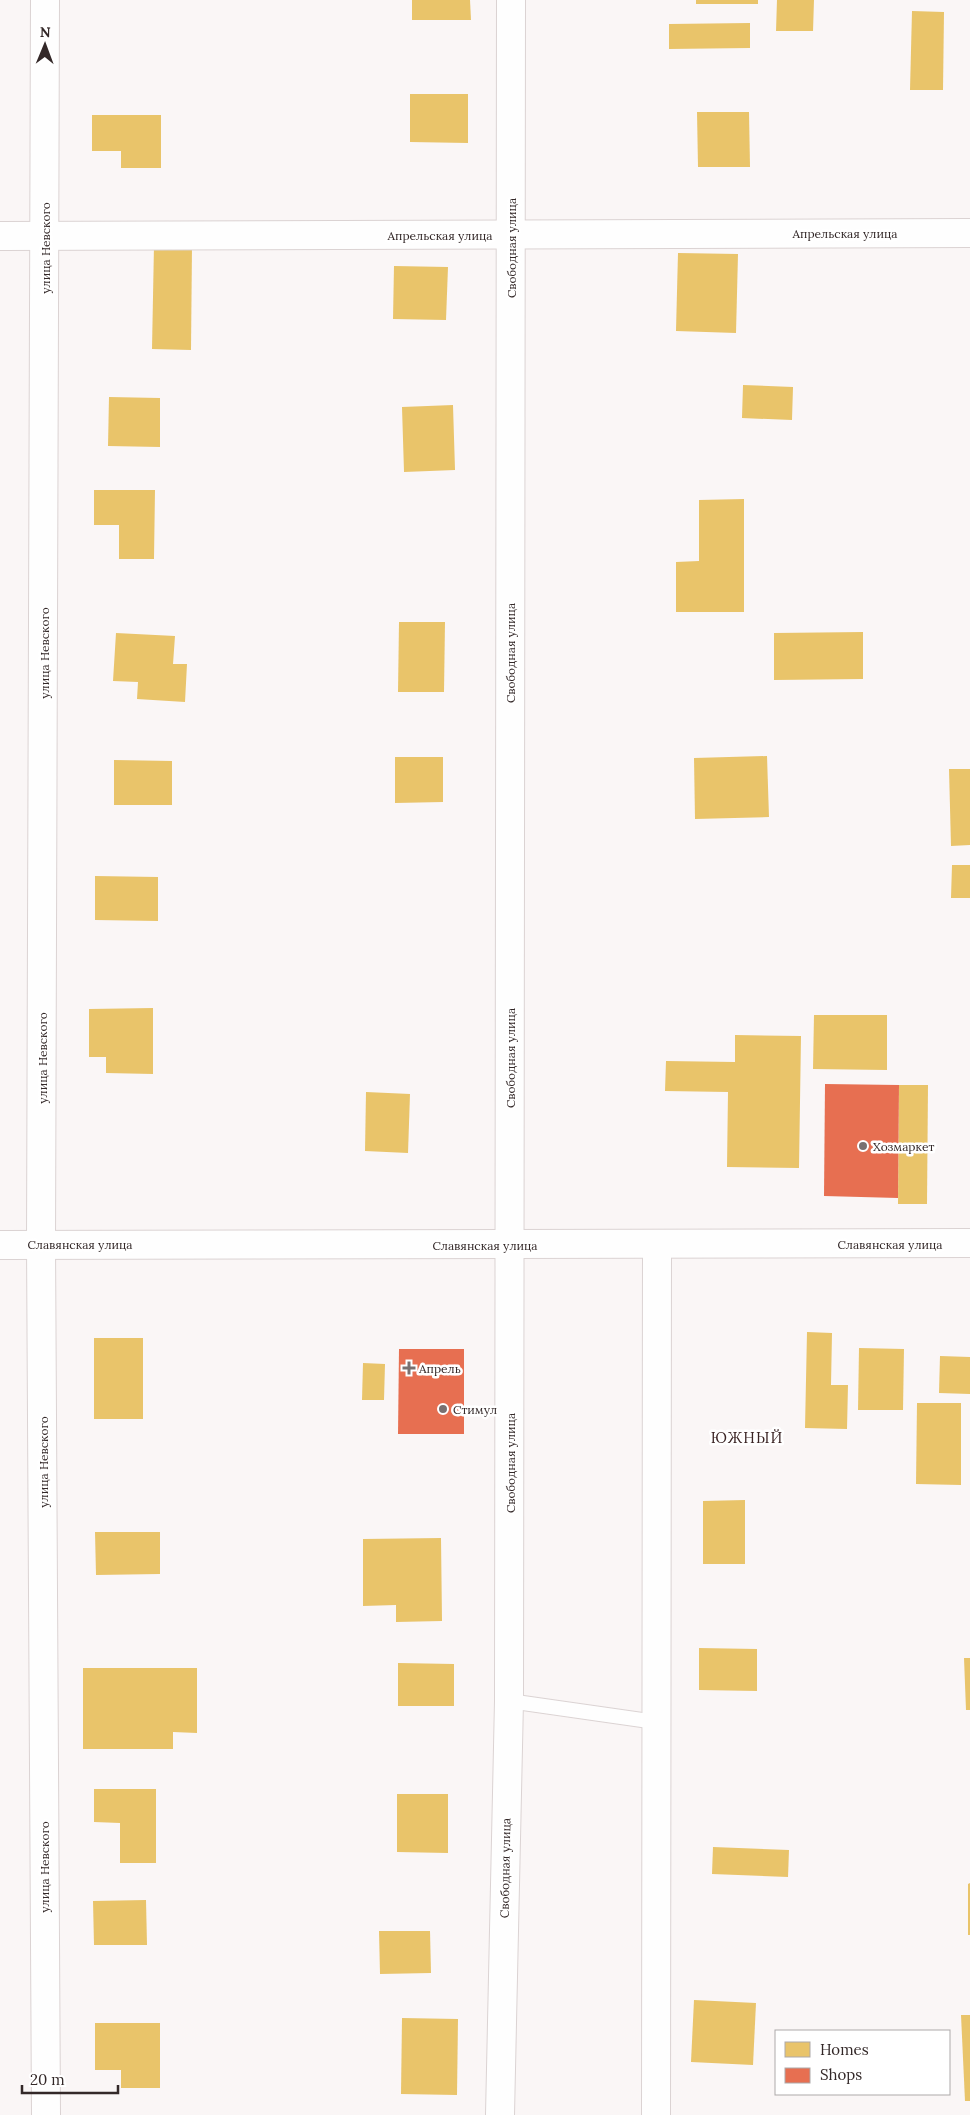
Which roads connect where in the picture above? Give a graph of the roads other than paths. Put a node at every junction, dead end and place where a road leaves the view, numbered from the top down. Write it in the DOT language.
graph roads {
  1 [pos="45,0"];
  2 [pos="511,0"];
  3 [pos="970,233"];
  4 [pos="511,234"];
  5 [pos="0,236"];
  6 [pos="45,236"];
  7 [pos="970,1243"];
  8 [pos="0,1244"];
  9 [pos="42,1244"];
  10 [pos="510,1244"];
  11 [pos="657,1245"];
  12 [pos="509,1701"];
  13 [pos="656,1722"];
  14 [pos="46,2115"];
  15 [pos="500,2115"];
  16 [pos="656,2115"];
  1 -- 6 [label="street, улица Невского"];
  2 -- 4 [label="street, Свободная улица"];
  3 -- 4 [label="street, Апрельская улица"];
  4 -- 6 [label="street, Апрельская улица"];
  4 -- 10 [label="street, Свободная улица"];
  5 -- 6 [label="street, Апрельская улица"];
  6 -- 9 [label="street, улица Невского"];
  7 -- 11 [label="street, Славянская улица"];
  8 -- 9 [label="street, Славянская улица"];
  9 -- 10 [label="street, Славянская улица"];
  9 -- 14 [label="street, улица Невского"];
  10 -- 11 [label="street, Славянская улица"];
  10 -- 12 [label="street, Свободная улица"];
  11 -- 13 [label="street"];
  12 -- 13 [label="lane"];
  12 -- 15 [label="street, Свободная улица"];
  13 -- 16 [label="street"];
}
